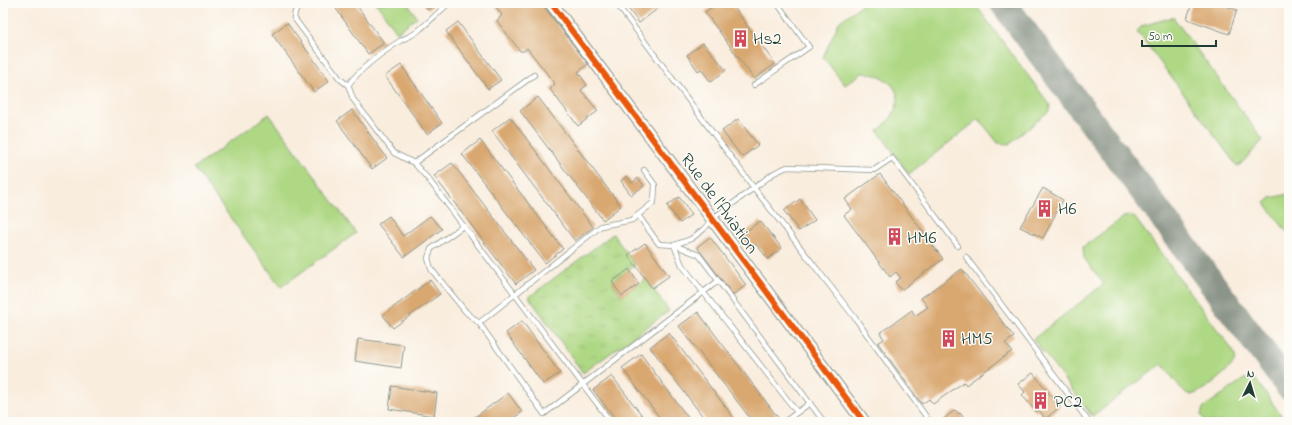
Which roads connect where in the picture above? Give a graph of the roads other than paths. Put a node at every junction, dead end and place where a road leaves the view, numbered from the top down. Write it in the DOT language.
graph roads {
  1 [pos="301,3"];
  2 [pos="449,3"];
  3 [pos="552,3"];
  4 [pos="616,3"];
  5 [pos="777,3"];
  6 [pos="534,75"];
  7 [pos="348,85"];
  8 [pos="754,85"];
  9 [pos="414,164"];
  10 [pos="644,170"];
  11 [pos="754,188"];
  12 [pos="638,215"];
  13 [pos="712,219"];
  14 [pos="463,226"];
  15 [pos="674,245"];
  16 [pos="958,246"];
  17 [pos="966,258"];
  18 [pos="718,281"];
  19 [pos="704,292"];
  20 [pos="515,295"];
  21 [pos="479,323"];
  22 [pos="582,384"];
  23 [pos="810,403"];
  24 [pos="797,412"];
  25 [pos="611,422"];
  26 [pos="784,422"];
  27 [pos="824,422"];
  28 [pos="864,422"];
  29 [pos="930,422"];
  30 [pos="1089,422"];
  1 -- 7 [label="lane"];
  2 -- 7 [label="lane"];
  3 -- 13 [label="street, Rue de l'Aviation"];
  4 -- 11 [label="lane"];
  5 -- 8 [label="lane"];
  6 -- 9 [label="lane"];
  7 -- 9 [label="lane"];
  9 -- 14 [label="lane"];
  10 -- 12 [label="lane"];
  11 -- 13 [label="lane"];
  11 -- 16 [label="lane"];
  11 -- 29 [label="lane"];
  12 -- 15 [label="lane"];
  12 -- 20 [label="lane"];
  13 -- 15 [label="lane"];
  13 -- 28 [label="street, Rue de l'Aviation"];
  14 -- 20 [label="lane"];
  14 -- 21 [label="lane"];
  15 -- 18 [label="lane"];
  15 -- 19 [label="lane"];
  17 -- 30 [label="lane"];
  18 -- 19 [label="lane"];
  18 -- 23 [label="lane"];
  19 -- 22 [label="lane"];
  19 -- 24 [label="lane"];
  20 -- 21 [label="lane"];
  20 -- 22 [label="lane"];
  21 -- 22 [label="lane"];
  22 -- 25 [label="lane"];
  23 -- 24 [label="lane"];
  23 -- 27 [label="lane"];
  24 -- 26 [label="lane"];
}
